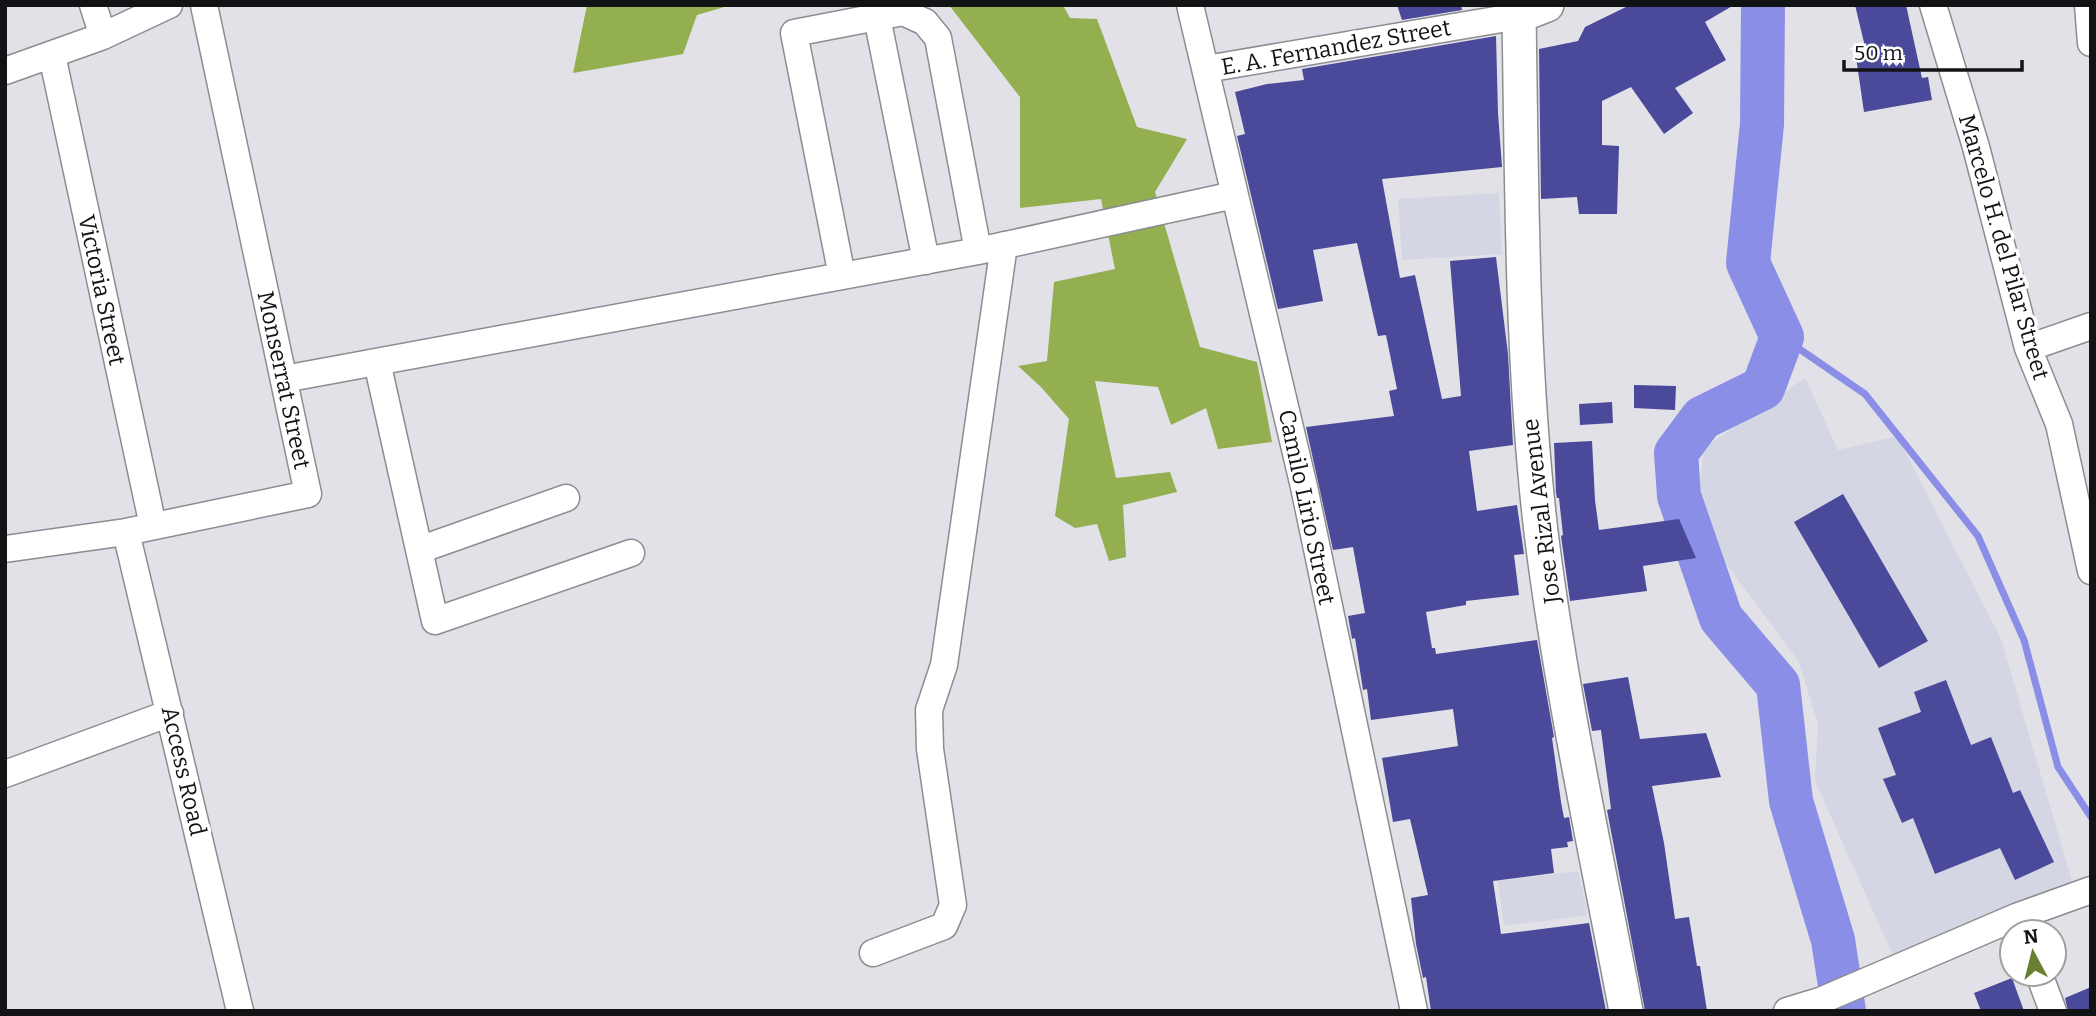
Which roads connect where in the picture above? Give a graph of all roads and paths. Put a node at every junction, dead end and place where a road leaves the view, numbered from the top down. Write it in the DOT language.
graph roads {
  1 [pos="93,5"];
  2 [pos="169,5"];
  3 [pos="204,5"];
  4 [pos="1191,5"];
  5 [pos="2088,5"];
  6 [pos="1527,9"];
  7 [pos="1936,16"];
  8 [pos="877,18"];
  9 [pos="103,36"];
  10 [pos="2091,43"];
  11 [pos="52,55"];
  12 [pos="1206,69"];
  13 [pos="5,71"];
  14 [pos="1234,195"];
  15 [pos="1004,245"];
  16 [pos="978,251"];
  17 [pos="926,261"];
  18 [pos="842,276"];
  19 [pos="2091,326"];
  20 [pos="2028,348"];
  21 [pos="377,362"];
  22 [pos="284,379"];
  23 [pos="566,498"];
  24 [pos="153,526"];
  25 [pos="126,533"];
  26 [pos="5,550"];
  27 [pos="419,550"];
  28 [pos="631,553"];
  29 [pos="2091,571"];
  30 [pos="170,713"];
  31 [pos="5,774"];
  32 [pos="2091,890"];
  33 [pos="2032,918"];
  34 [pos="1998,932"];
  35 [pos="873,953"];
  36 [pos="2044,988"];
  37 [pos="240,1011"];
  38 [pos="1414,1011"];
  39 [pos="1626,1011"];
  40 [pos="1787,1011"];
  41 [pos="2053,1011"];
  1 -- 9 [label="street"];
  2 -- 9 [label="street"];
  3 -- 22 [label="street, Monserrat Street"];
  4 -- 12 [label="street, Camilo Lirio Street"];
  5 -- 10 [label="street"];
  6 -- 12 [label="street, E. A. Fernandez Street"];
  6 -- 39 [label="main road, Jose Rizal Avenue"];
  7 -- 20 [label="street, Marcelo H. del Pilar Street"];
  8 -- 16 [label="street"];
  8 -- 17 [label="street"];
  8 -- 18 [label="street"];
  9 -- 11 [label="street"];
  11 -- 13 [label="street"];
  11 -- 24 [label="street, Victoria Street"];
  12 -- 14 [label="street, Camilo Lirio Street"];
  14 -- 15 [label="street"];
  14 -- 38 [label="street, Camilo Lirio Street"];
  15 -- 16 [label="street"];
  15 -- 35 [label="street"];
  16 -- 17 [label="street"];
  17 -- 18 [label="street"];
  18 -- 21 [label="street"];
  19 -- 20 [label="street"];
  20 -- 29 [label="street, Marcelo H. del Pilar Street"];
  21 -- 22 [label="street"];
  21 -- 27 [label="street"];
  22 -- 24 [label="street, Monserrat Street"];
  23 -- 27 [label="street"];
  24 -- 25 [label="street, Monserrat Street"];
  25 -- 26 [label="street, Monserrat Street"];
  25 -- 30 [label="street, Access Road"];
  27 -- 28 [label="street"];
  30 -- 31 [label="street"];
  30 -- 37 [label="street, Access Road"];
  32 -- 33 [label="street"];
  34 -- 40 [label="street"];
  36 -- 41 [label="street"];
}
